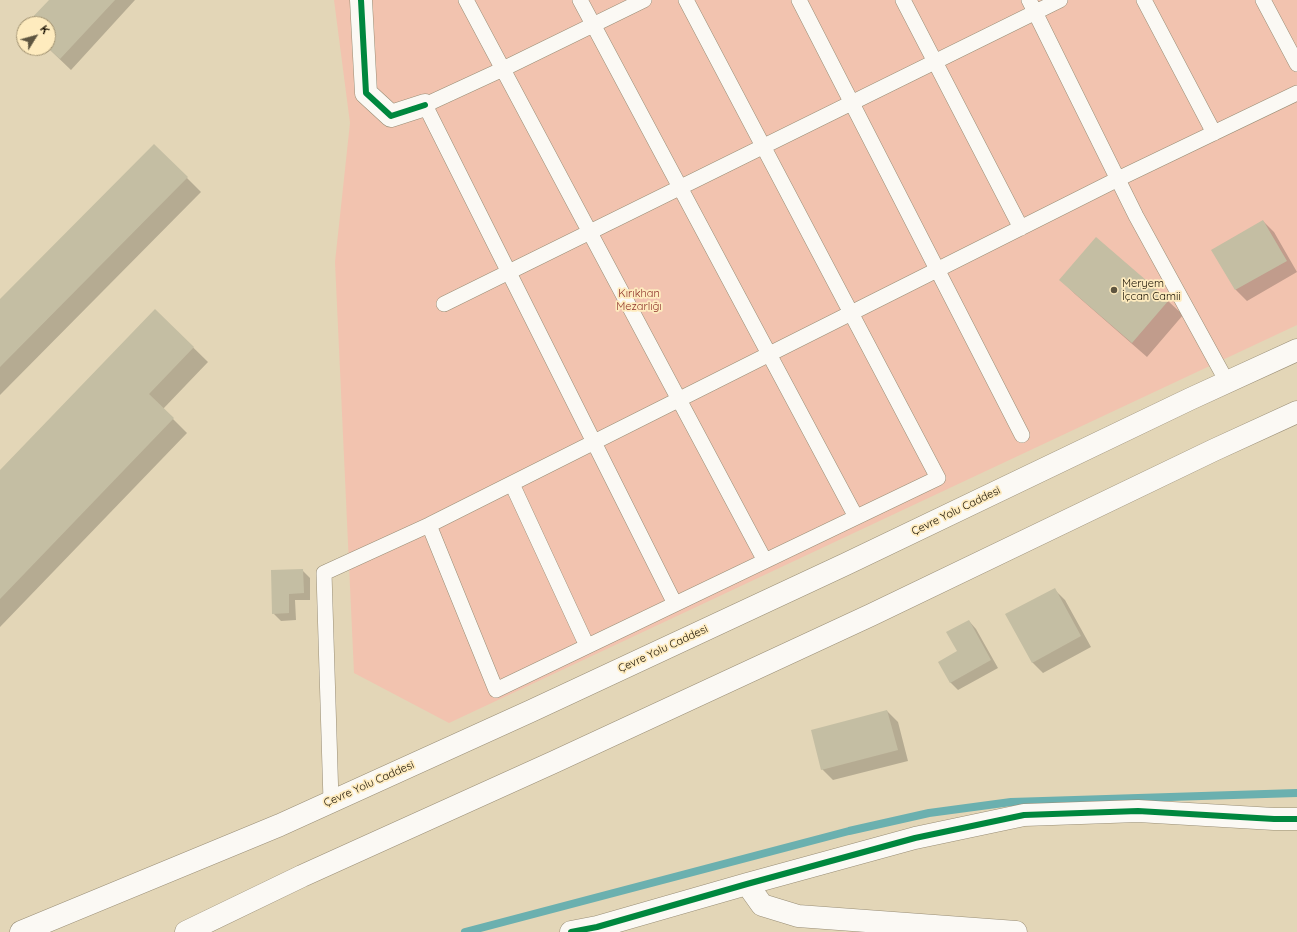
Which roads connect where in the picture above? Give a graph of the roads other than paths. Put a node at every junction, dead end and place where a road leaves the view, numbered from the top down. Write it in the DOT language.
graph roads {
  1 [pos="362,0"];
  2 [pos="466,0"];
  3 [pos="580,0"];
  4 [pos="644,0"];
  5 [pos="686,0"];
  6 [pos="799,0"];
  7 [pos="903,0"];
  8 [pos="1060,0"];
  9 [pos="1144,0"];
  10 [pos="1263,0"];
  11 [pos="1032,6"];
  12 [pos="593,24"];
  13 [pos="935,62"];
  14 [pos="1297,64"];
  15 [pos="503,69"];
  16 [pos="1297,93"];
  17 [pos="852,102"];
  18 [pos="425,104"];
  19 [pos="1214,134"];
  20 [pos="763,146"];
  21 [pos="1118,180"];
  22 [pos="680,187"];
  23 [pos="1021,228"];
  24 [pos="590,232"];
  25 [pos="937,270"];
  26 [pos="509,272"];
  27 [pos="444,304"];
  28 [pos="852,313"];
  29 [pos="1297,350"];
  30 [pos="769,354"];
  31 [pos="1227,382"];
  32 [pos="679,400"];
  33 [pos="1297,412"];
  34 [pos="1022,435"];
  35 [pos="594,442"];
  36 [pos="512,484"];
  37 [pos="856,517"];
  38 [pos="429,525"];
  39 [pos="765,561"];
  40 [pos="675,604"];
  41 [pos="587,646"];
  42 [pos="331,802"];
  43 [pos="1297,819"];
  44 [pos="747,884"];
  45 [pos="21,932"];
  46 [pos="186,932"];
  47 [pos="571,932"];
  48 [pos="1016,932"];
  1 -- 18 [label="main road"];
  2 -- 15 [label="lane"];
  3 -- 12 [label="lane"];
  4 -- 12 [label="lane"];
  5 -- 20 [label="lane"];
  6 -- 17 [label="lane"];
  7 -- 13 [label="lane"];
  8 -- 11 [label="lane"];
  9 -- 19 [label="lane"];
  10 -- 14 [label="lane"];
  11 -- 13 [label="lane"];
  11 -- 21 [label="lane"];
  12 -- 15 [label="lane"];
  12 -- 22 [label="lane"];
  13 -- 17 [label="lane"];
  13 -- 23 [label="lane"];
  15 -- 18 [label="lane"];
  15 -- 24 [label="lane"];
  16 -- 19 [label="lane"];
  17 -- 20 [label="lane"];
  17 -- 25 [label="lane"];
  18 -- 26 [label="lane"];
  19 -- 21 [label="lane"];
  20 -- 22 [label="lane"];
  20 -- 28 [label="lane"];
  21 -- 23 [label="lane"];
  21 -- 31 [label="lane"];
  22 -- 24 [label="lane"];
  22 -- 30 [label="lane"];
  23 -- 25 [label="lane"];
  24 -- 26 [label="lane"];
  24 -- 32 [label="lane"];
  25 -- 28 [label="lane"];
  25 -- 34 [label="lane"];
  26 -- 27 [label="lane"];
  26 -- 35 [label="lane"];
  28 -- 30 [label="lane"];
  28 -- 37 [label="lane"];
  29 -- 31 [label="main road, Çevre Yolu Caddesi"];
  30 -- 32 [label="lane"];
  30 -- 37 [label="lane"];
  31 -- 42 [label="main road, Çevre Yolu Caddesi"];
  32 -- 35 [label="lane"];
  32 -- 39 [label="lane"];
  33 -- 46 [label="main road"];
  35 -- 36 [label="lane"];
  35 -- 40 [label="lane"];
  36 -- 38 [label="lane"];
  36 -- 41 [label="lane"];
  37 -- 39 [label="lane"];
  38 -- 41 [label="lane"];
  38 -- 42 [label="lane"];
  39 -- 40 [label="lane"];
  40 -- 41 [label="lane"];
  42 -- 45 [label="main road, Çevre Yolu Caddesi"];
  43 -- 44 [label="main road"];
  44 -- 47 [label="main road"];
  44 -- 48 [label="main road"];
}
